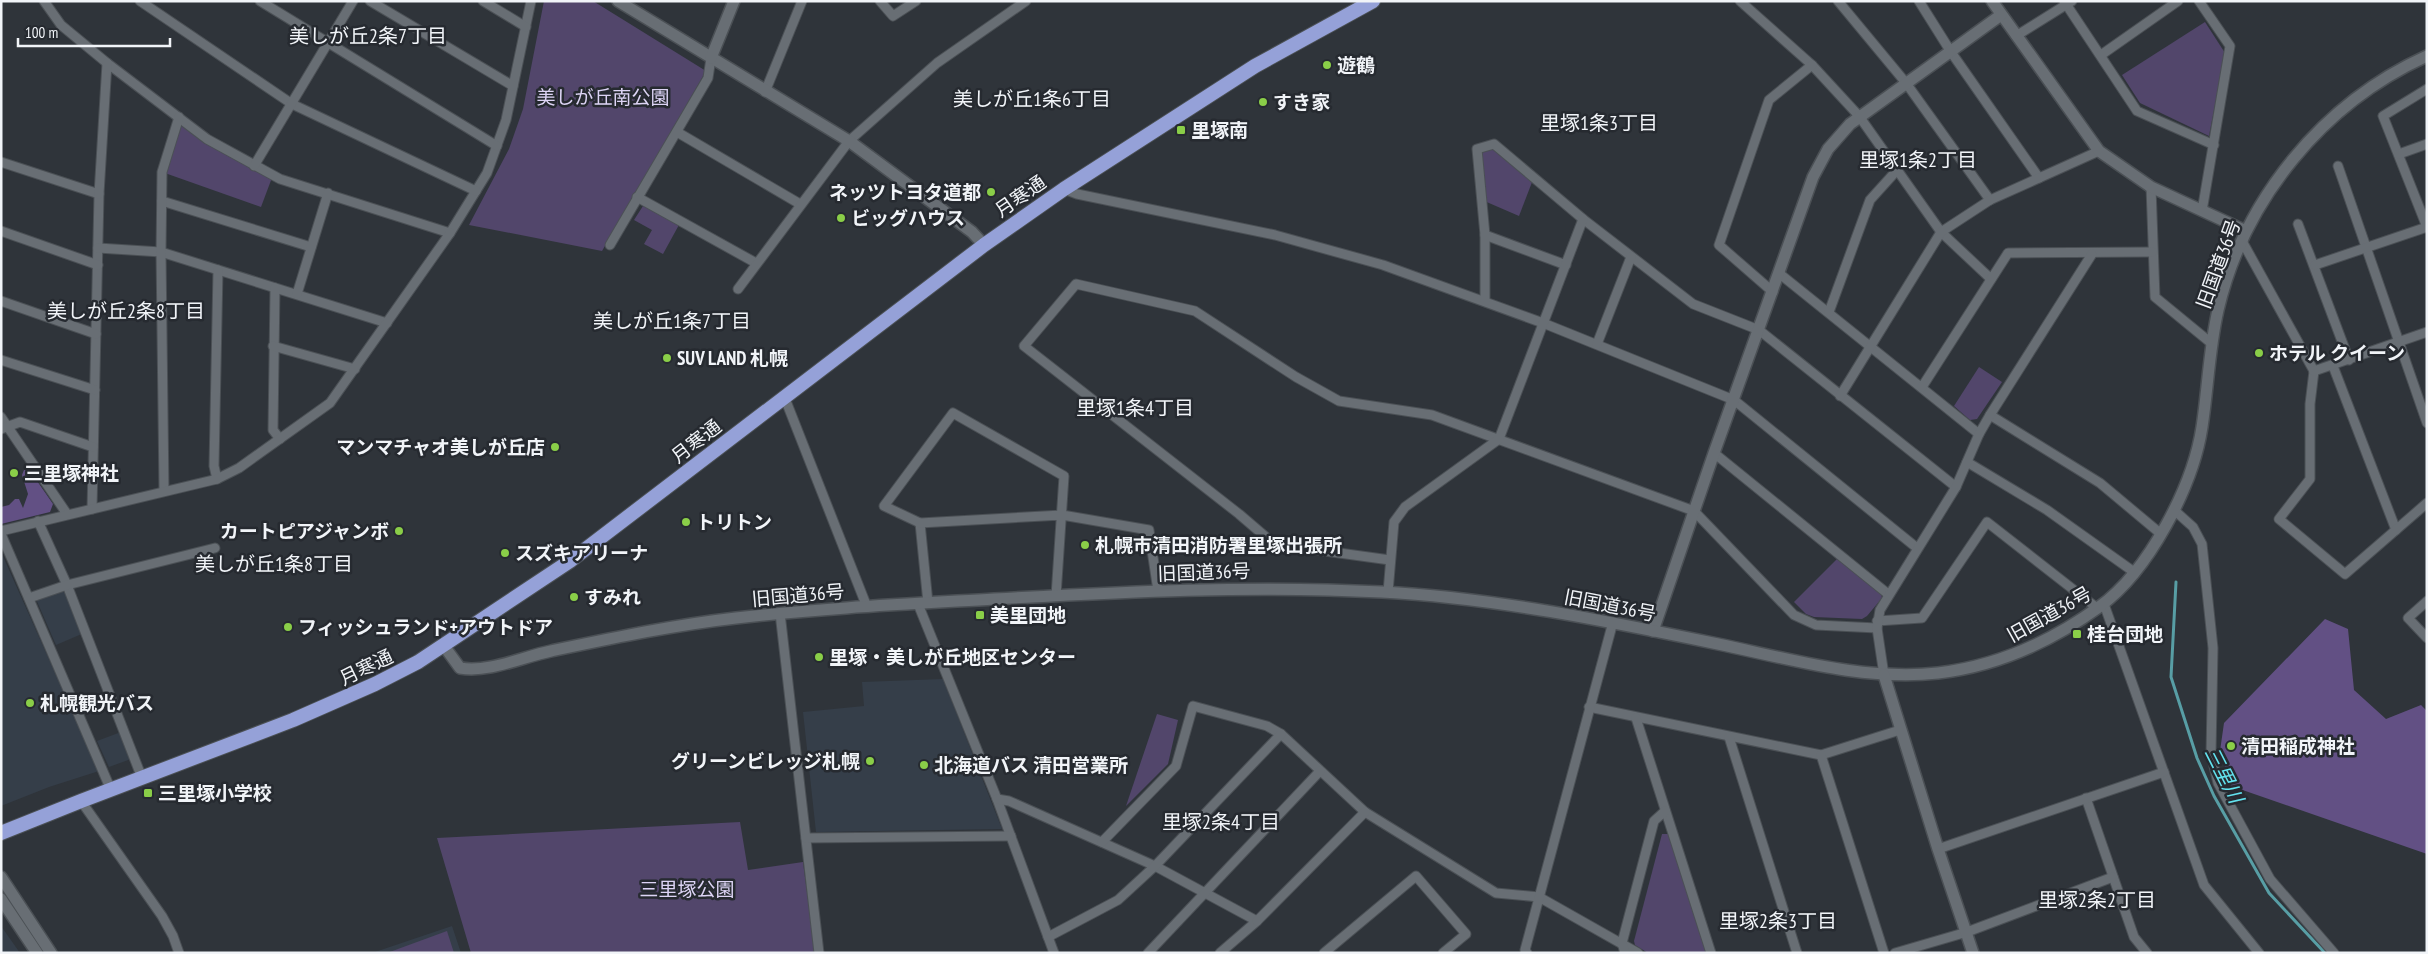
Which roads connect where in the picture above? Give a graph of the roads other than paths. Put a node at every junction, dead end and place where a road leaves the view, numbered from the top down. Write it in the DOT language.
graph roads {
  1 [pos="44,1"];
  2 [pos="140,1"];
  3 [pos="260,1"];
  4 [pos="353,1"];
  5 [pos="370,1"];
  6 [pos="483,1"];
  7 [pos="531,1"];
  8 [pos="618,1"];
  9 [pos="734,1"];
  10 [pos="802,1"];
  11 [pos="880,1"];
  12 [pos="916,1"];
  13 [pos="1026,1"];
  14 [pos="1373,1"];
  15 [pos="1740,1"];
  16 [pos="1838,1"];
  17 [pos="1919,1"];
  18 [pos="1992,1"];
  19 [pos="2178,1"];
  20 [pos="2199,1"];
  21 [pos="2067,2"];
  22 [pos="1014,4"];
  23 [pos="2001,15"];
  24 [pos="526,27"];
  25 [pos="2016,36"];
  26 [pos="328,44"];
  27 [pos="1951,52"];
  28 [pos="2101,55"];
  29 [pos="2427,56"];
  30 [pos="711,58"];
  31 [pos="107,63"];
  32 [pos="1812,65"];
  33 [pos="1906,83"];
  34 [pos="513,86"];
  35 [pos="2427,89"];
  36 [pos="765,92"];
  37 [pos="292,104"];
  38 [pos="1859,116"];
  39 [pos="179,117"];
  40 [pos="677,132"];
  41 [pos="849,141"];
  42 [pos="2427,144"];
  43 [pos="2214,145"];
  44 [pos="497,146"];
  45 [pos="2099,151"];
  46 [pos="2399,154"];
  47 [pos="1,162"];
  48 [pos="254,166"];
  49 [pos="2338,166"];
  50 [pos="1898,169"];
  51 [pos="2039,178"];
  52 [pos="2151,187"];
  53 [pos="1064,189"];
  54 [pos="476,191"];
  55 [pos="328,193"];
  56 [pos="99,194"];
  57 [pos="637,197"];
  58 [pos="1990,200"];
  59 [pos="162,201"];
  60 [pos="800,204"];
  61 [pos="2423,207"];
  62 [pos="2202,211"];
  63 [pos="1584,219"];
  64 [pos="2298,224"];
  65 [pos="2427,227"];
  66 [pos="1,231"];
  67 [pos="1942,232"];
  68 [pos="450,234"];
  69 [pos="1485,234"];
  70 [pos="2244,236"];
  71 [pos="610,245"];
  72 [pos="984,245"];
  73 [pos="311,247"];
  74 [pos="2365,247"];
  75 [pos="98,248"];
  76 [pos="161,252"];
  77 [pos="2152,252"];
  78 [pos="2092,254"];
  79 [pos="1631,257"];
  80 [pos="756,263"];
  81 [pos="98,265"];
  82 [pos="1566,265"];
  83 [pos="2315,265"];
  84 [pos="218,270"];
  85 [pos="1780,274"];
  86 [pos="1990,279"];
  87 [pos="276,288"];
  88 [pos="738,289"];
  89 [pos="1772,292"];
  90 [pos="297,294"];
  91 [pos="1,301"];
  92 [pos="1485,301"];
  93 [pos="1829,312"];
  94 [pos="1543,323"];
  95 [pos="388,324"];
  96 [pos="1759,330"];
  97 [pos="2427,332"];
  98 [pos="96,334"];
  99 [pos="2397,342"];
  100 [pos="2211,343"];
  101 [pos="1597,344"];
  102 [pos="273,346"];
  103 [pos="1871,346"];
  104 [pos="1,360"];
  105 [pos="2350,360"];
  106 [pos="2333,366"];
  107 [pos="355,369"];
  108 [pos="2314,371"];
  109 [pos="1922,388"];
  110 [pos="95,390"];
  111 [pos="784,396"];
  112 [pos="1840,396"];
  113 [pos="1734,400"];
  114 [pos="1990,416"];
  115 [pos="1,417"];
  116 [pos="2427,423"];
  117 [pos="5,428"];
  118 [pos="1980,434"];
  119 [pos="280,439"];
  120 [pos="1499,439"];
  121 [pos="93,447"];
  122 [pos="1714,453"];
  123 [pos="1967,462"];
  124 [pos="217,479"];
  125 [pos="1956,487"];
  126 [pos="164,492"];
  127 [pos="2427,503"];
  128 [pos="92,508"];
  129 [pos="2174,510"];
  130 [pos="1694,511"];
  131 [pos="67,514"];
  132 [pos="1062,515"];
  133 [pos="38,521"];
  134 [pos="920,523"];
  135 [pos="2396,530"];
  136 [pos="1,533"];
  137 [pos="2161,534"];
  138 [pos="215,548"];
  139 [pos="1917,548"];
  140 [pos="1390,560"];
  141 [pos="2134,572"];
  142 [pos="67,585"];
  143 [pos="1158,591"];
  144 [pos="1388,592"];
  145 [pos="1888,594"];
  146 [pos="1056,596"];
  147 [pos="29,598"];
  148 [pos="2427,601"];
  149 [pos="923,603"];
  150 [pos="2101,606"];
  151 [pos="867,607"];
  152 [pos="780,613"];
  153 [pos="1613,622"];
  154 [pos="1877,624"];
  155 [pos="1653,631"];
  156 [pos="2427,638"];
  157 [pos="444,646"];
  158 [pos="1884,676"];
  159 [pos="1589,707"];
  160 [pos="1636,718"];
  161 [pos="1900,730"];
  162 [pos="1281,734"];
  163 [pos="1729,737"];
  164 [pos="1821,755"];
  165 [pos="1320,771"];
  166 [pos="2164,772"];
  167 [pos="142,778"];
  168 [pos="111,790"];
  169 [pos="2086,798"];
  170 [pos="997,800"];
  171 [pos="81,801"];
  172 [pos="1665,811"];
  173 [pos="1365,812"];
  174 [pos="1,834"];
  175 [pos="1010,836"];
  176 [pos="806,838"];
  177 [pos="1102,842"];
  178 [pos="1938,849"];
  179 [pos="1155,866"];
  180 [pos="2113,876"];
  181 [pos="1,878"];
  182 [pos="1205,893"];
  183 [pos="1539,897"];
  184 [pos="1,899"];
  185 [pos="1257,921"];
  186 [pos="1967,932"];
  187 [pos="1048,937"];
  188 [pos="1622,943"];
  189 [pos="37,953"];
  190 [pos="52,953"];
  191 [pos="179,953"];
  192 [pos="820,953"];
  193 [pos="1054,953"];
  194 [pos="1148,953"];
  195 [pos="1220,953"];
  196 [pos="1324,953"];
  197 [pos="1443,953"];
  198 [pos="1526,953"];
  199 [pos="1625,953"];
  200 [pos="1638,953"];
  201 [pos="1710,953"];
  202 [pos="1797,953"];
  203 [pos="1884,953"];
  204 [pos="1895,953"];
  205 [pos="1973,953"];
  206 [pos="2147,953"];
  207 [pos="2259,953"];
  208 [pos="2334,953"];
  1 -- 31 [label="street"];
  2 -- 37 [label="street"];
  3 -- 26 [label="street"];
  4 -- 26 [label="street"];
  5 -- 34 [label="street"];
  6 -- 24 [label="street"];
  7 -- 24 [label="street"];
  8 -- 30 [label="street"];
  9 -- 30 [label="street"];
  10 -- 36 [label="street"];
  11 -- 12 [label="street"];
  13 -- 22 [label="street"];
  14 -- 53 [label="highway, 月寒通"];
  15 -- 32 [label="street"];
  16 -- 33 [label="street"];
  17 -- 27 [label="street"];
  18 -- 23 [label="street"];
  19 -- 28 [label="street"];
  20 -- 43 [label="street"];
  21 -- 25 [label="street"];
  21 -- 28 [label="street"];
  22 -- 41 [label="street"];
  23 -- 25 [label="street"];
  23 -- 27 [label="street"];
  24 -- 34 [label="street"];
  25 -- 45 [label="street"];
  26 -- 37 [label="street"];
  26 -- 44 [label="street"];
  27 -- 33 [label="street"];
  27 -- 51 [label="street"];
  28 -- 43 [label="street"];
  29 -- 70 [label="street, 旧国道36号"];
  30 -- 36 [label="street"];
  30 -- 40 [label="street"];
  31 -- 39 [label="street"];
  31 -- 56 [label="street"];
  32 -- 38 [label="street"];
  32 -- 89 [label="street"];
  33 -- 38 [label="street"];
  33 -- 58 [label="street"];
  34 -- 44 [label="street"];
  35 -- 46 [label="street"];
  36 -- 41 [label="street"];
  37 -- 48 [label="street"];
  37 -- 54 [label="street"];
  38 -- 50 [label="street"];
  38 -- 85 [label="street"];
  39 -- 48 [label="street"];
  39 -- 59 [label="street"];
  40 -- 57 [label="street"];
  40 -- 60 [label="street"];
  41 -- 60 [label="street"];
  41 -- 72 [label="street"];
  42 -- 46 [label="street"];
  43 -- 62 [label="street"];
  44 -- 54 [label="street"];
  45 -- 51 [label="street"];
  45 -- 52 [label="street"];
  46 -- 61 [label="street"];
  47 -- 56 [label="street"];
  48 -- 55 [label="street"];
  49 -- 74 [label="street"];
  50 -- 67 [label="street"];
  50 -- 93 [label="street"];
  51 -- 58 [label="street"];
  52 -- 62 [label="street"];
  52 -- 77 [label="street"];
  53 -- 72 [label="highway, 月寒通"];
  53 -- 92 [label="street"];
  54 -- 68 [label="street"];
  55 -- 68 [label="street"];
  55 -- 73 [label="street"];
  56 -- 75 [label="street"];
  57 -- 71 [label="street"];
  57 -- 80 [label="street"];
  58 -- 67 [label="street"];
  59 -- 73 [label="street"];
  59 -- 76 [label="street"];
  60 -- 80 [label="street"];
  61 -- 65 [label="street"];
  62 -- 70 [label="street"];
  63 -- 69 [label="street"];
  63 -- 79 [label="street"];
  63 -- 82 [label="street"];
  64 -- 83 [label="street"];
  65 -- 74 [label="street"];
  66 -- 81 [label="street"];
  67 -- 86 [label="street"];
  67 -- 103 [label="street"];
  68 -- 95 [label="street"];
  69 -- 82 [label="street"];
  69 -- 92 [label="street"];
  70 -- 100 [label="street, 旧国道36号"];
  70 -- 108 [label="street"];
  72 -- 111 [label="highway, 月寒通"];
  73 -- 90 [label="street"];
  74 -- 83 [label="street"];
  74 -- 99 [label="street"];
  75 -- 76 [label="street"];
  75 -- 81 [label="street"];
  76 -- 84 [label="street"];
  76 -- 126 [label="street"];
  77 -- 78 [label="street"];
  77 -- 100 [label="street"];
  78 -- 86 [label="street"];
  78 -- 114 [label="street"];
  79 -- 96 [label="street"];
  79 -- 101 [label="street"];
  80 -- 88 [label="street"];
  81 -- 98 [label="street"];
  82 -- 94 [label="street"];
  83 -- 105 [label="street"];
  84 -- 87 [label="street"];
  84 -- 124 [label="street"];
  85 -- 89 [label="street"];
  85 -- 93 [label="street"];
  86 -- 109 [label="street"];
  87 -- 90 [label="street"];
  87 -- 102 [label="street"];
  89 -- 96 [label="street"];
  90 -- 95 [label="street"];
  91 -- 98 [label="street"];
  92 -- 94 [label="street"];
  93 -- 103 [label="street"];
  94 -- 101 [label="street"];
  94 -- 120 [label="street"];
  95 -- 107 [label="street"];
  96 -- 112 [label="street"];
  96 -- 113 [label="street"];
  97 -- 99 [label="street"];
  98 -- 110 [label="street"];
  99 -- 105 [label="street"];
  99 -- 116 [label="street"];
  100 -- 129 [label="street, 旧国道36号"];
  101 -- 113 [label="street"];
  102 -- 107 [label="street"];
  102 -- 119 [label="street"];
  103 -- 109 [label="street"];
  103 -- 112 [label="street"];
  104 -- 110 [label="street"];
  105 -- 106 [label="street"];
  106 -- 108 [label="street"];
  106 -- 135 [label="street"];
  107 -- 119 [label="street"];
  108 -- 135 [label="street"];
  109 -- 118 [label="street"];
  110 -- 121 [label="street"];
  111 -- 151 [label="street"];
  111 -- 157 [label="highway, 月寒通"];
  112 -- 125 [label="street"];
  113 -- 122 [label="street"];
  113 -- 139 [label="street"];
  114 -- 118 [label="street"];
  114 -- 137 [label="street"];
  115 -- 117 [label="street"];
  117 -- 121 [label="street"];
  117 -- 131 [label="street"];
  118 -- 123 [label="street"];
  119 -- 124 [label="street"];
  120 -- 130 [label="street"];
  120 -- 140 [label="street"];
  120 -- 140 [label="street"];
  121 -- 128 [label="street"];
  122 -- 130 [label="street"];
  122 -- 145 [label="street"];
  123 -- 125 [label="street"];
  123 -- 141 [label="street"];
  124 -- 126 [label="street"];
  125 -- 139 [label="street"];
  126 -- 128 [label="street"];
  127 -- 135 [label="street"];
  128 -- 131 [label="street"];
  129 -- 137 [label="street, 旧国道36号"];
  129 -- 208 [label="street"];
  130 -- 154 [label="street"];
  130 -- 155 [label="street"];
  131 -- 133 [label="street"];
  132 -- 134 [label="street"];
  132 -- 134 [label="street"];
  132 -- 143 [label="street"];
  132 -- 146 [label="street"];
  133 -- 136 [label="street"];
  133 -- 142 [label="street"];
  134 -- 149 [label="street"];
  136 -- 147 [label="street"];
  137 -- 141 [label="street, 旧国道36号"];
  138 -- 142 [label="street"];
  139 -- 145 [label="street"];
  140 -- 144 [label="street"];
  141 -- 150 [label="street, 旧国道36号"];
  142 -- 147 [label="street"];
  142 -- 167 [label="street"];
  143 -- 144 [label="street, 旧国道36号"];
  143 -- 146 [label="street, 旧国道36号"];
  144 -- 153 [label="street, 旧国道36号"];
  145 -- 154 [label="street"];
  146 -- 149 [label="street, 旧国道36号"];
  147 -- 168 [label="street"];
  148 -- 156 [label="street"];
  149 -- 151 [label="street, 旧国道36号"];
  149 -- 170 [label="street"];
  150 -- 154 [label="street"];
  150 -- 158 [label="street, 旧国道36号"];
  150 -- 166 [label="street"];
  151 -- 152 [label="street, 旧国道36号"];
  152 -- 157 [label="street, 旧国道36号"];
  152 -- 176 [label="street"];
  153 -- 155 [label="street, 旧国道36号"];
  153 -- 159 [label="street"];
  154 -- 158 [label="street"];
  155 -- 158 [label="street, 旧国道36号"];
  157 -- 167 [label="highway, 月寒通"];
  158 -- 161 [label="street"];
  159 -- 160 [label="street"];
  159 -- 183 [label="street"];
  160 -- 163 [label="street"];
  160 -- 172 [label="street"];
  161 -- 164 [label="street"];
  161 -- 178 [label="street"];
  162 -- 165 [label="street"];
  162 -- 177 [label="street"];
  162 -- 179 [label="street"];
  163 -- 164 [label="street"];
  163 -- 202 [label="street"];
  164 -- 203 [label="street"];
  165 -- 173 [label="street"];
  165 -- 182 [label="street"];
  166 -- 169 [label="street"];
  166 -- 207 [label="street"];
  167 -- 168 [label="highway, 月寒通"];
  168 -- 171 [label="highway, 月寒通"];
  169 -- 178 [label="street"];
  169 -- 180 [label="street"];
  170 -- 175 [label="street"];
  170 -- 177 [label="street"];
  171 -- 174 [label="highway, 月寒通"];
  171 -- 191 [label="street"];
  172 -- 188 [label="street"];
  172 -- 201 [label="street"];
  173 -- 183 [label="street"];
  173 -- 185 [label="street"];
  175 -- 176 [label="street"];
  175 -- 187 [label="street"];
  176 -- 192 [label="street"];
  177 -- 179 [label="street"];
  178 -- 186 [label="street"];
  179 -- 182 [label="street"];
  179 -- 187 [label="street"];
  180 -- 186 [label="street"];
  180 -- 206 [label="street"];
  181 -- 190 [label="street"];
  182 -- 185 [label="street"];
  182 -- 194 [label="street"];
  183 -- 188 [label="street"];
  183 -- 198 [label="street"];
  184 -- 189 [label="street"];
  185 -- 195 [label="street"];
  186 -- 204 [label="street"];
  186 -- 205 [label="street"];
  187 -- 193 [label="street"];
  188 -- 199 [label="street"];
  188 -- 200 [label="street"];
  196 -- 197 [label="street"];
}
